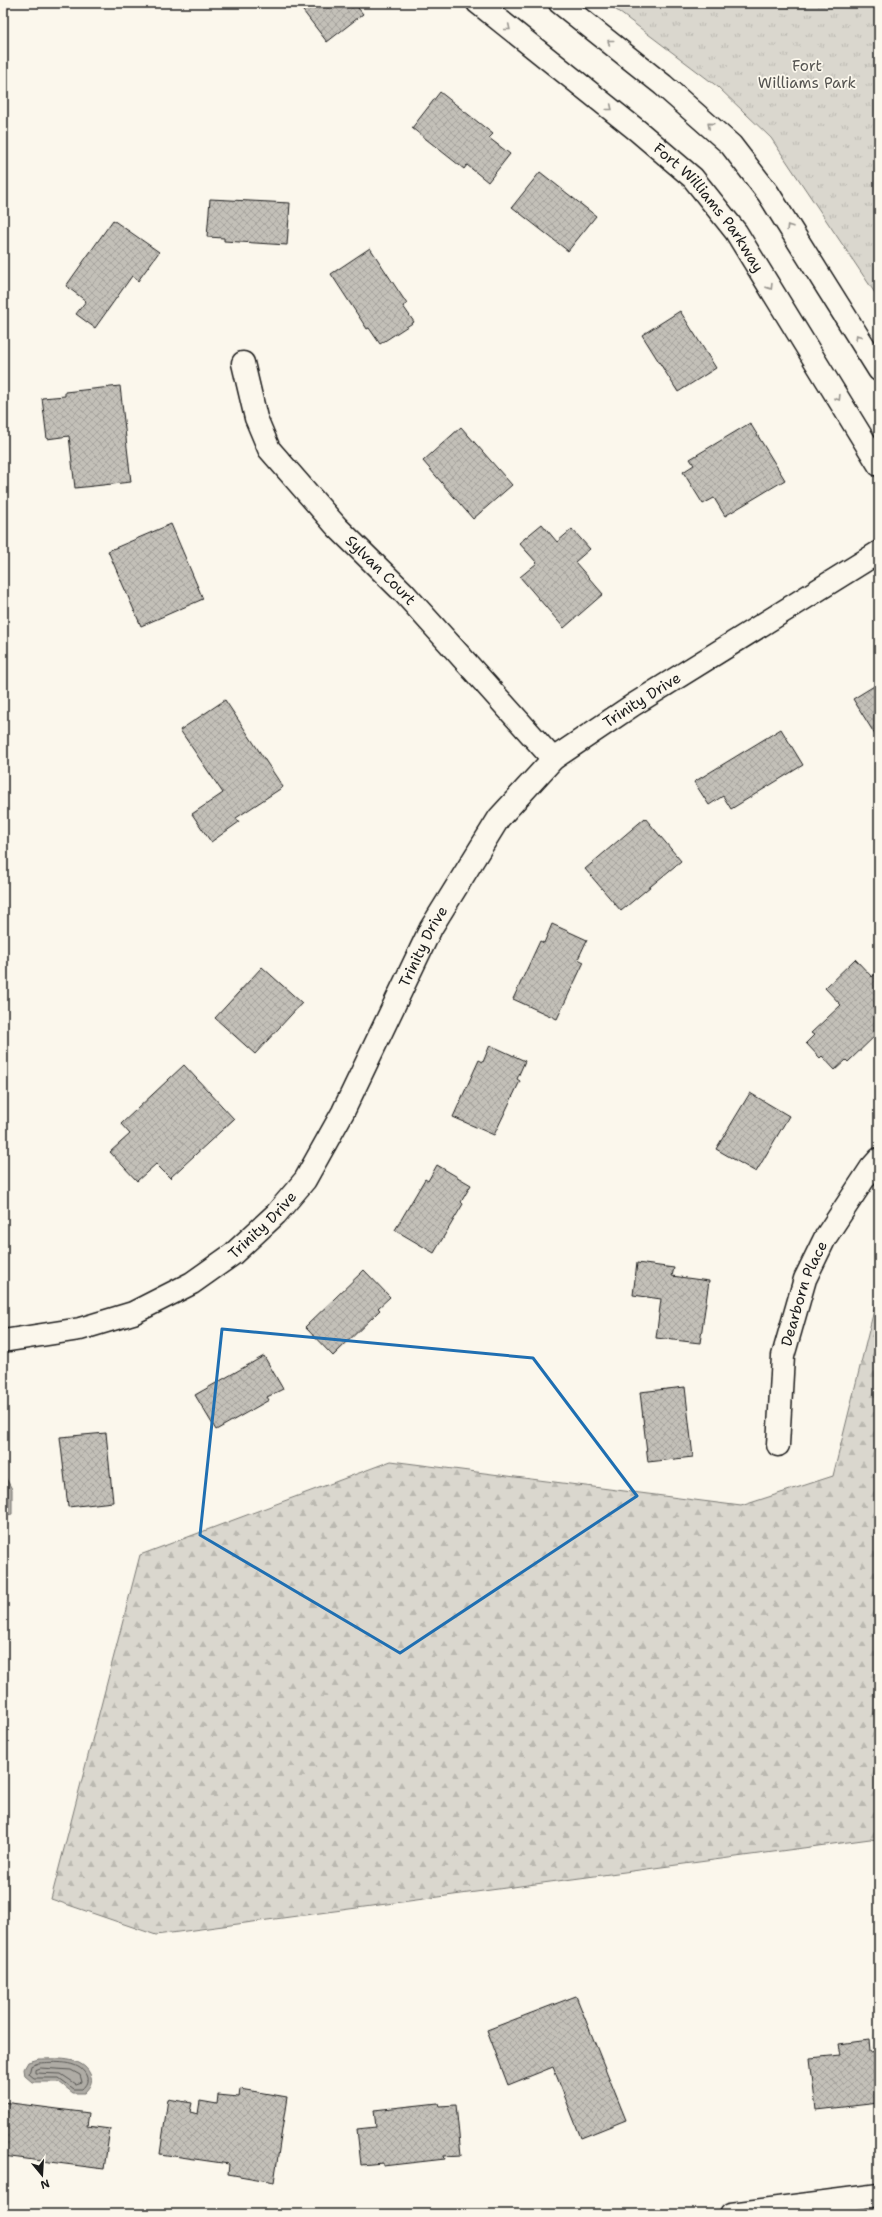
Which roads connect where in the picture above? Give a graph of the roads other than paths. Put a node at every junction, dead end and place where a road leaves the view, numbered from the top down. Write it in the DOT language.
graph roads {
  1 [pos="478,3"];
  2 [pos="560,3"];
  3 [pos="243,363"];
  4 [pos="879,370"];
  5 [pos="879,465"];
  6 [pos="879,552"];
  7 [pos="553,759"];
  8 [pos="879,1159"];
  9 [pos="3,1341"];
  10 [pos="778,1445"];
  11 [pos="879,2195"];
  12 [pos="731,2214"];
  1 -- 5 [label="street, Fort Williams Parkway, one-way"];
  4 -- 2 [label="street, one-way"];
  3 -- 7 [label="street, Sylvan Court"];
  6 -- 7 [label="street, Trinity Drive"];
  7 -- 9 [label="street, Trinity Drive"];
  8 -- 10 [label="street, Dearborn Place"];
  11 -- 12 [label="street"];
}
